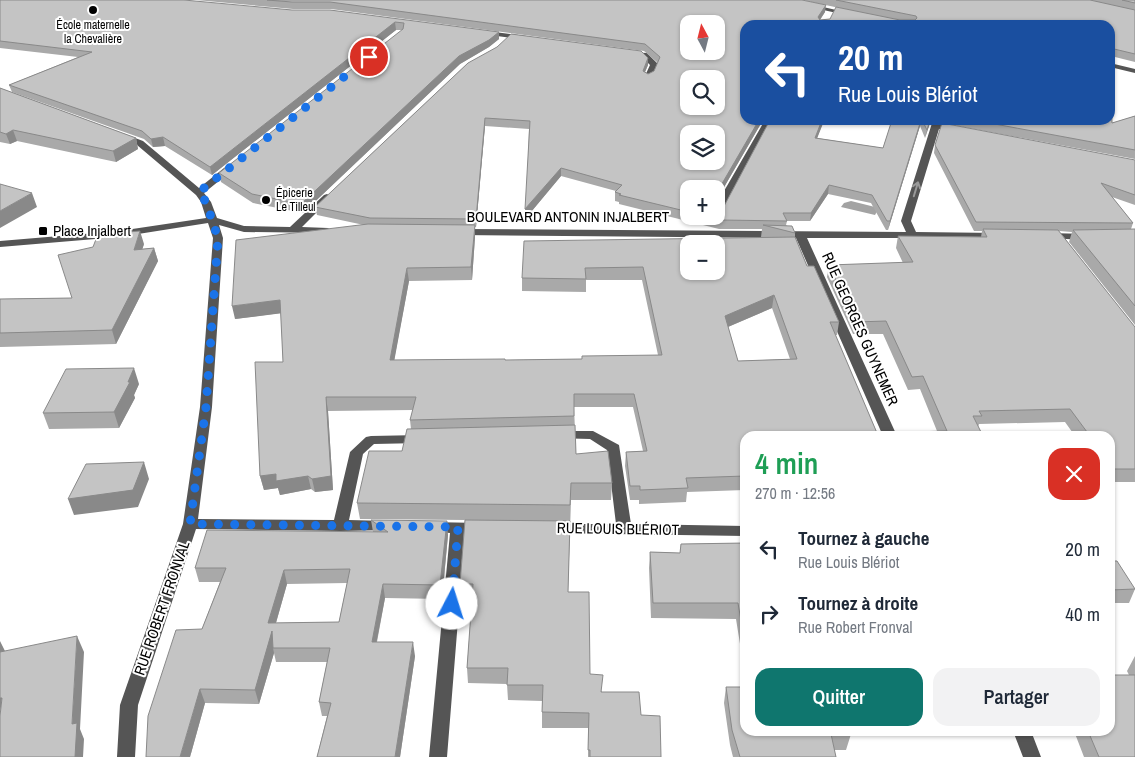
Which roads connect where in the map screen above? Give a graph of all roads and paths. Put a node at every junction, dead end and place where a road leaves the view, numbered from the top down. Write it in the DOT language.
graph roads {
  1 [pos="782,0"];
  2 [pos="832,10"];
  3 [pos="861,16"];
  4 [pos="828,18"];
  5 [pos="473,31"];
  6 [pos="511,36"];
  7 [pos="539,40"];
  8 [pos="499,46"];
  9 [pos="625,53"];
  10 [pos="1115,66"];
  11 [pos="1135,71"];
  12 [pos="648,78"];
  13 [pos="767,125"];
  14 [pos="936,125"];
  15 [pos="944,125"];
  16 [pos="964,131"];
  17 [pos="114,134"];
  18 [pos="237,162"];
  19 [pos="335,190"];
  20 [pos="199,192"];
  21 [pos="725,199"];
  22 [pos="211,220"];
  23 [pos="710,225"];
  24 [pos="292,231"];
  25 [pos="342,231"];
  26 [pos="449,232"];
  27 [pos="713,233"];
  28 [pos="800,234"];
  29 [pos="912,235"];
  30 [pos="1010,236"];
  31 [pos="1039,236"];
  32 [pos="1058,236"];
  33 [pos="1097,237"];
  34 [pos="0,244"];
  35 [pos="1070,252"];
  36 [pos="888,431"];
  37 [pos="545,436"];
  38 [pos="438,438"];
  39 [pos="190,524"];
  40 [pos="340,526"];
  41 [pos="399,527"];
  42 [pos="419,527"];
  43 [pos="458,527"];
  44 [pos="497,528"];
  45 [pos="536,528"];
  46 [pos="624,530"];
  47 [pos="740,531"];
  48 [pos="1024,736"];
  49 [pos="126,757"];
  50 [pos="438,757"];
  51 [pos="1032,757"];
  1 -- 2 [label="street"];
  2 -- 3 [label="street"];
  2 -- 4 [label="street"];
  5 -- 6 [label="street"];
  6 -- 7 [label="street"];
  6 -- 8 [label="street"];
  9 -- 12 [label="street"];
  10 -- 11 [label="street"];
  13 -- 21 [label="street"];
  29 -- 14 [label="street, one-way"];
  15 -- 16 [label="street"];
  17 -- 20 [label="street"];
  18 -- 20 [label="street"];
  19 -- 24 [label="street"];
  20 -- 22 [label="street, RUE ROBERT FRONVAL"];
  22 -- 24 [label="street"];
  22 -- 34 [label="street"];
  22 -- 39 [label="street, RUE ROBERT FRONVAL"];
  23 -- 27 [label="street"];
  24 -- 25 [label="street"];
  26 -- 27 [label="street, BOULEVARD ANTONIN INJALBERT"];
  27 -- 28 [label="street, BOULEVARD ANTONIN INJALBERT"];
  28 -- 29 [label="street, BOULEVARD ANTONIN INJALBERT"];
  28 -- 36 [label="street, RUE GEORGES GUYNEMER"];
  29 -- 30 [label="street, BOULEVARD ANTONIN INJALBERT"];
  31 -- 32 [label="street"];
  32 -- 33 [label="street"];
  32 -- 35 [label="street"];
  37 -- 46 [label="street"];
  38 -- 40 [label="street"];
  39 -- 40 [label="street"];
  39 -- 49 [label="street, RUE ROBERT FRONVAL"];
  40 -- 41 [label="street"];
  42 -- 43 [label="street"];
  43 -- 44 [label="street"];
  43 -- 50 [label="street"];
  45 -- 46 [label="street, RUE LOUIS BLÉRIOT"];
  46 -- 47 [label="street, RUE LOUIS BLÉRIOT"];
  48 -- 51 [label="street"];
}
